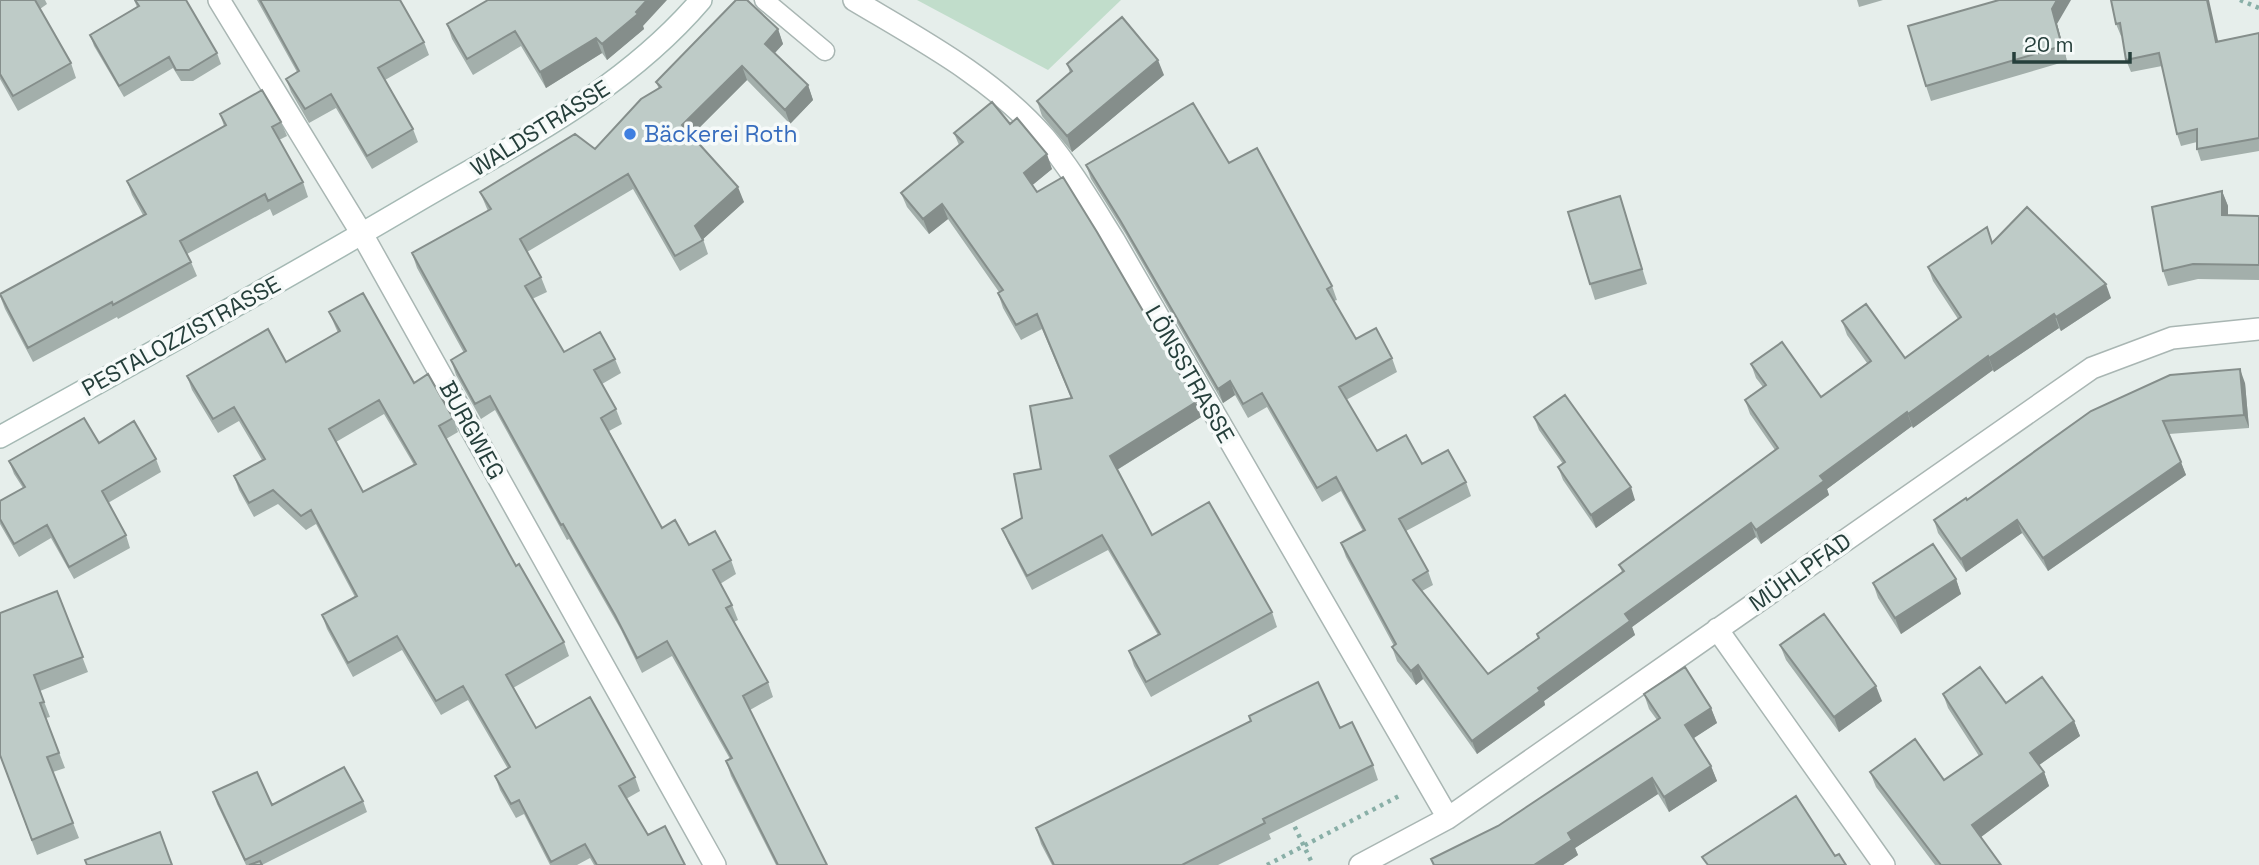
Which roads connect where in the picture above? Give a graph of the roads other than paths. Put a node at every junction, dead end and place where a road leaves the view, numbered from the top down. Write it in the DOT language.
graph roads {
  1 [pos="219,0"];
  2 [pos="701,0"];
  3 [pos="764,0"];
  4 [pos="854,0"];
  5 [pos="825,51"];
  6 [pos="362,234"];
  7 [pos="2259,329"];
  8 [pos="0,437"];
  9 [pos="1717,629"];
  10 [pos="1448,818"];
  11 [pos="715,865"];
  12 [pos="1360,865"];
  13 [pos="1884,865"];
  1 -- 6 [label="street, BURGWEG"];
  2 -- 6 [label="street, WALDSTRASSE"];
  3 -- 5 [label="lane"];
  4 -- 10 [label="street, LÖNSSTRASSE"];
  6 -- 8 [label="street, PESTALOZZISTRASSE"];
  6 -- 11 [label="street, BURGWEG"];
  7 -- 9 [label="street, MÜHLPFAD"];
  9 -- 10 [label="street, MÜHLPFAD"];
  9 -- 13 [label="street"];
  10 -- 12 [label="street, MÜHLPFAD"];
}
